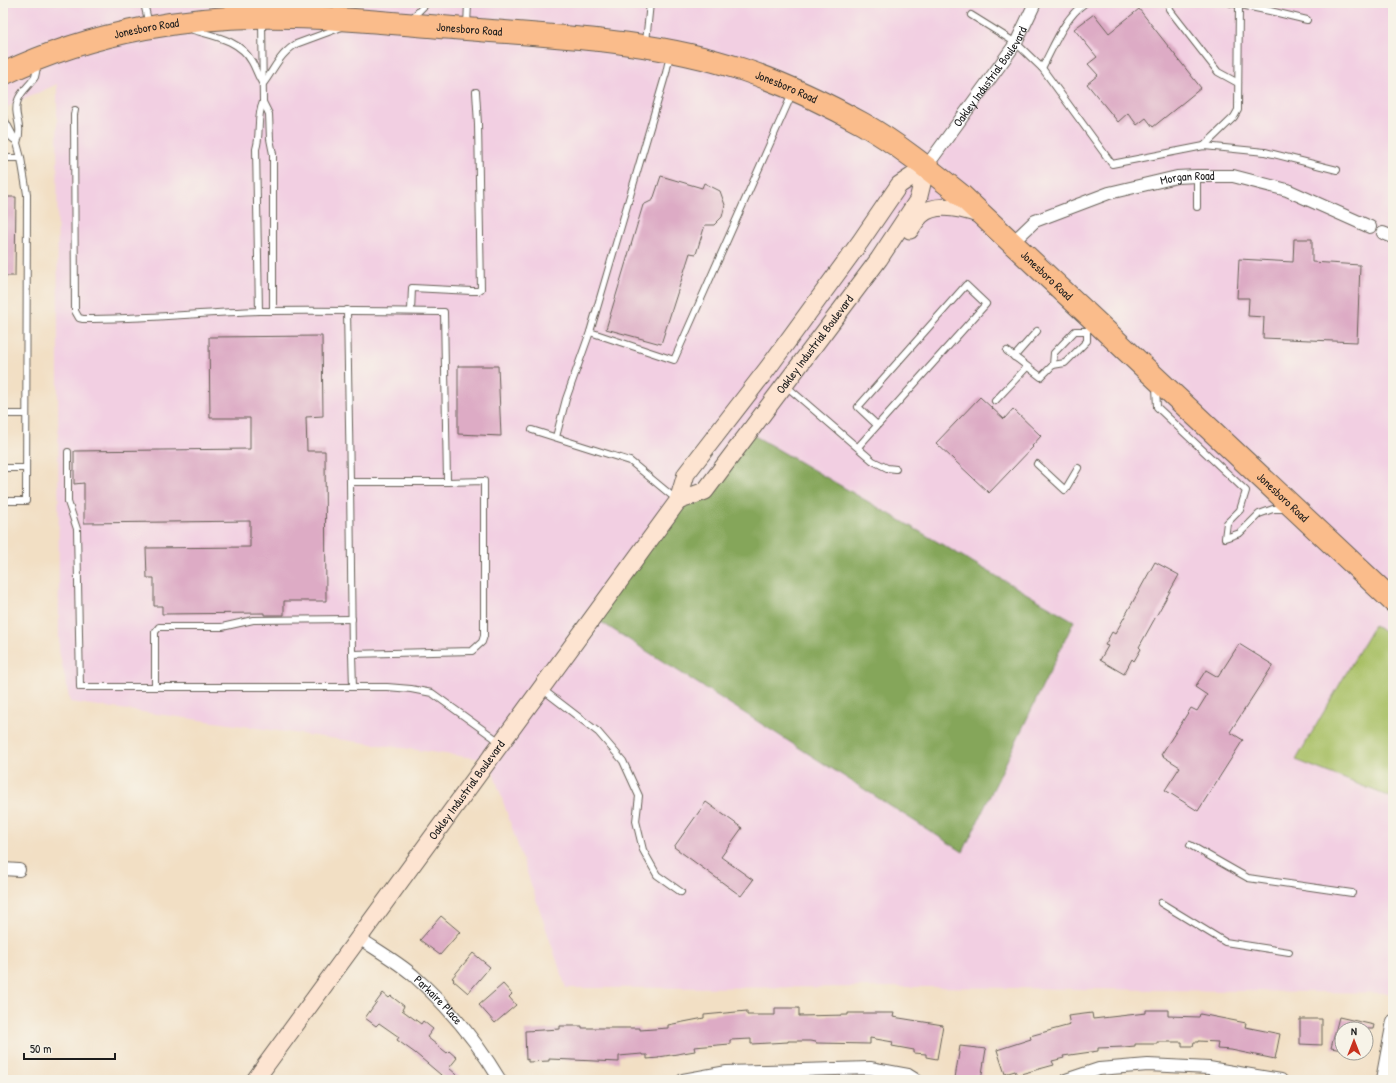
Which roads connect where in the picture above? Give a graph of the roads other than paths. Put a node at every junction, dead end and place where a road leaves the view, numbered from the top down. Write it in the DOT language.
graph roads {
  1 [pos="144,3"];
  2 [pos="427,3"];
  3 [pos="468,3"];
  4 [pos="650,3"];
  5 [pos="1035,3"];
  6 [pos="1084,3"];
  7 [pos="1171,3"];
  8 [pos="1231,3"];
  9 [pos="1239,5"];
  10 [pos="294,10"];
  11 [pos="970,15"];
  12 [pos="262,16"];
  13 [pos="1307,20"];
  14 [pos="360,21"];
  15 [pos="172,23"];
  16 [pos="406,24"];
  17 [pos="149,27"];
  18 [pos="467,29"];
  19 [pos="1016,42"];
  20 [pos="645,45"];
  21 [pos="671,50"];
  22 [pos="38,58"];
  23 [pos="1042,68"];
  24 [pos="3,74"];
  25 [pos="1238,83"];
  26 [pos="263,84"];
  27 [pos="794,90"];
  28 [pos="476,92"];
  29 [pos="263,102"];
  30 [pos="75,110"];
  31 [pos="3,117"];
  32 [pos="3,129"];
  33 [pos="17,143"];
  34 [pos="1204,146"];
  35 [pos="3,158"];
  36 [pos="21,158"];
  37 [pos="926,167"];
  38 [pos="1337,170"];
  39 [pos="1197,176"];
  40 [pos="1197,207"];
  41 [pos="984,216"];
  42 [pos="1370,227"];
  43 [pos="1012,243"];
  44 [pos="347,310"];
  45 [pos="258,311"];
  46 [pos="273,311"];
  47 [pos="411,311"];
  48 [pos="835,318"];
  49 [pos="1091,326"];
  50 [pos="1037,331"];
  51 [pos="590,332"];
  52 [pos="1007,351"];
  53 [pos="1014,357"];
  54 [pos="1053,365"];
  55 [pos="1027,367"];
  56 [pos="1156,378"];
  57 [pos="785,384"];
  58 [pos="995,401"];
  59 [pos="3,414"];
  60 [pos="26,414"];
  61 [pos="877,425"];
  62 [pos="532,430"];
  63 [pos="556,437"];
  64 [pos="858,447"];
  65 [pos="68,452"];
  66 [pos="1037,464"];
  67 [pos="3,468"];
  68 [pos="26,468"];
  69 [pos="1078,468"];
  70 [pos="896,469"];
  71 [pos="350,482"];
  72 [pos="447,482"];
  73 [pos="3,501"];
  74 [pos="678,501"];
  75 [pos="1296,510"];
  76 [pos="1393,601"];
  77 [pos="352,619"];
  78 [pos="352,654"];
  79 [pos="155,687"];
  80 [pos="353,687"];
  81 [pos="541,688"];
  82 [pos="501,743"];
  83 [pos="1190,845"];
  84 [pos="3,869"];
  85 [pos="19,870"];
  86 [pos="681,892"];
  87 [pos="1352,893"];
  88 [pos="1161,903"];
  89 [pos="359,938"];
  90 [pos="1289,952"];
  91 [pos="1393,1021"];
  92 [pos="1391,1049"];
  93 [pos="255,1080"];
  94 [pos="500,1080"];
  95 [pos="683,1080"];
  96 [pos="916,1080"];
  97 [pos="1066,1080"];
  98 [pos="1281,1080"];
  99 [pos="1382,1080"];
  1 -- 17 [label="lane"];
  2 -- 16 [label="lane"];
  3 -- 18 [label="lane"];
  4 -- 20 [label="lane"];
  5 -- 19 [label="street, Oakley Industrial Boulevard"];
  6 -- 23 [label="lane"];
  7 -- 25 [label="lane"];
  8 -- 9 [label="lane"];
  9 -- 13 [label="lane"];
  9 -- 25 [label="lane"];
  10 -- 12 [label="highway, Jonesboro Road"];
  10 -- 14 [label="highway, Jonesboro Road"];
  11 -- 19 [label="lane"];
  12 -- 15 [label="highway, Jonesboro Road"];
  12 -- 26 [label="lane"];
  14 -- 16 [label="highway, Jonesboro Road"];
  14 -- 26 [label="lane"];
  15 -- 17 [label="highway, Jonesboro Road"];
  15 -- 26 [label="lane"];
  16 -- 18 [label="highway, Jonesboro Road"];
  17 -- 22 [label="highway, Jonesboro Road"];
  18 -- 20 [label="highway, Jonesboro Road"];
  19 -- 23 [label="lane"];
  19 -- 37 [label="street, Oakley Industrial Boulevard"];
  20 -- 21 [label="highway, Jonesboro Road"];
  21 -- 27 [label="highway, Jonesboro Road"];
  21 -- 51 [label="lane"];
  22 -- 24 [label="highway, Jonesboro Road"];
  22 -- 33 [label="lane"];
  23 -- 34 [label="lane"];
  25 -- 34 [label="lane"];
  26 -- 29 [label="lane"];
  27 -- 37 [label="highway, Jonesboro Road"];
  27 -- 51 [label="lane"];
  28 -- 47 [label="lane"];
  29 -- 45 [label="lane"];
  29 -- 46 [label="lane"];
  30 -- 45 [label="lane"];
  31 -- 33 [label="lane"];
  32 -- 33 [label="lane"];
  33 -- 36 [label="lane"];
  34 -- 38 [label="lane"];
  35 -- 36 [label="lane"];
  36 -- 60 [label="lane"];
  37 -- 41 [label="highway, Jonesboro Road"];
  37 -- 48 [label="street, Oakley Industrial Boulevard"];
  37 -- 74 [label="street, Oakley Industrial Boulevard"];
  39 -- 40 [label="lane"];
  39 -- 42 [label="street, Morgan Road"];
  39 -- 43 [label="street, Morgan Road"];
  41 -- 43 [label="highway, Jonesboro Road"];
  41 -- 48 [label="street"];
  43 -- 49 [label="highway, Jonesboro Road"];
  44 -- 46 [label="lane"];
  44 -- 47 [label="lane"];
  44 -- 71 [label="lane"];
  45 -- 46 [label="lane"];
  47 -- 72 [label="lane"];
  48 -- 57 [label="street, Oakley Industrial Boulevard"];
  49 -- 54 [label="lane"];
  49 -- 54 [label="lane"];
  49 -- 56 [label="highway, Jonesboro Road"];
  50 -- 53 [label="lane"];
  51 -- 63 [label="lane"];
  52 -- 53 [label="lane"];
  53 -- 55 [label="lane"];
  54 -- 55 [label="lane"];
  55 -- 58 [label="lane"];
  56 -- 75 [label="highway, Jonesboro Road"];
  56 -- 75 [label="lane"];
  57 -- 64 [label="lane"];
  57 -- 74 [label="street, Oakley Industrial Boulevard"];
  59 -- 60 [label="lane"];
  60 -- 68 [label="lane"];
  61 -- 61 [label="lane"];
  61 -- 64 [label="lane"];
  62 -- 63 [label="lane"];
  63 -- 74 [label="lane"];
  64 -- 70 [label="lane"];
  65 -- 79 [label="lane"];
  66 -- 69 [label="lane"];
  67 -- 68 [label="lane"];
  68 -- 73 [label="lane"];
  71 -- 72 [label="lane"];
  71 -- 77 [label="lane"];
  72 -- 78 [label="lane"];
  74 -- 81 [label="street, Oakley Industrial Boulevard"];
  75 -- 76 [label="highway, Jonesboro Road"];
  77 -- 78 [label="lane"];
  77 -- 79 [label="lane"];
  78 -- 80 [label="lane"];
  79 -- 80 [label="lane"];
  80 -- 82 [label="lane"];
  81 -- 82 [label="street, Oakley Industrial Boulevard"];
  81 -- 86 [label="lane"];
  82 -- 89 [label="street, Oakley Industrial Boulevard"];
  83 -- 87 [label="lane"];
  84 -- 85 [label="street"];
  88 -- 90 [label="lane"];
  89 -- 93 [label="street, Oakley Industrial Boulevard"];
  89 -- 94 [label="street, Parkaire Place"];
  91 -- 92 [label="street"];
  92 -- 99 [label="street"];
  95 -- 96 [label="street"];
  97 -- 98 [label="street"];
}
